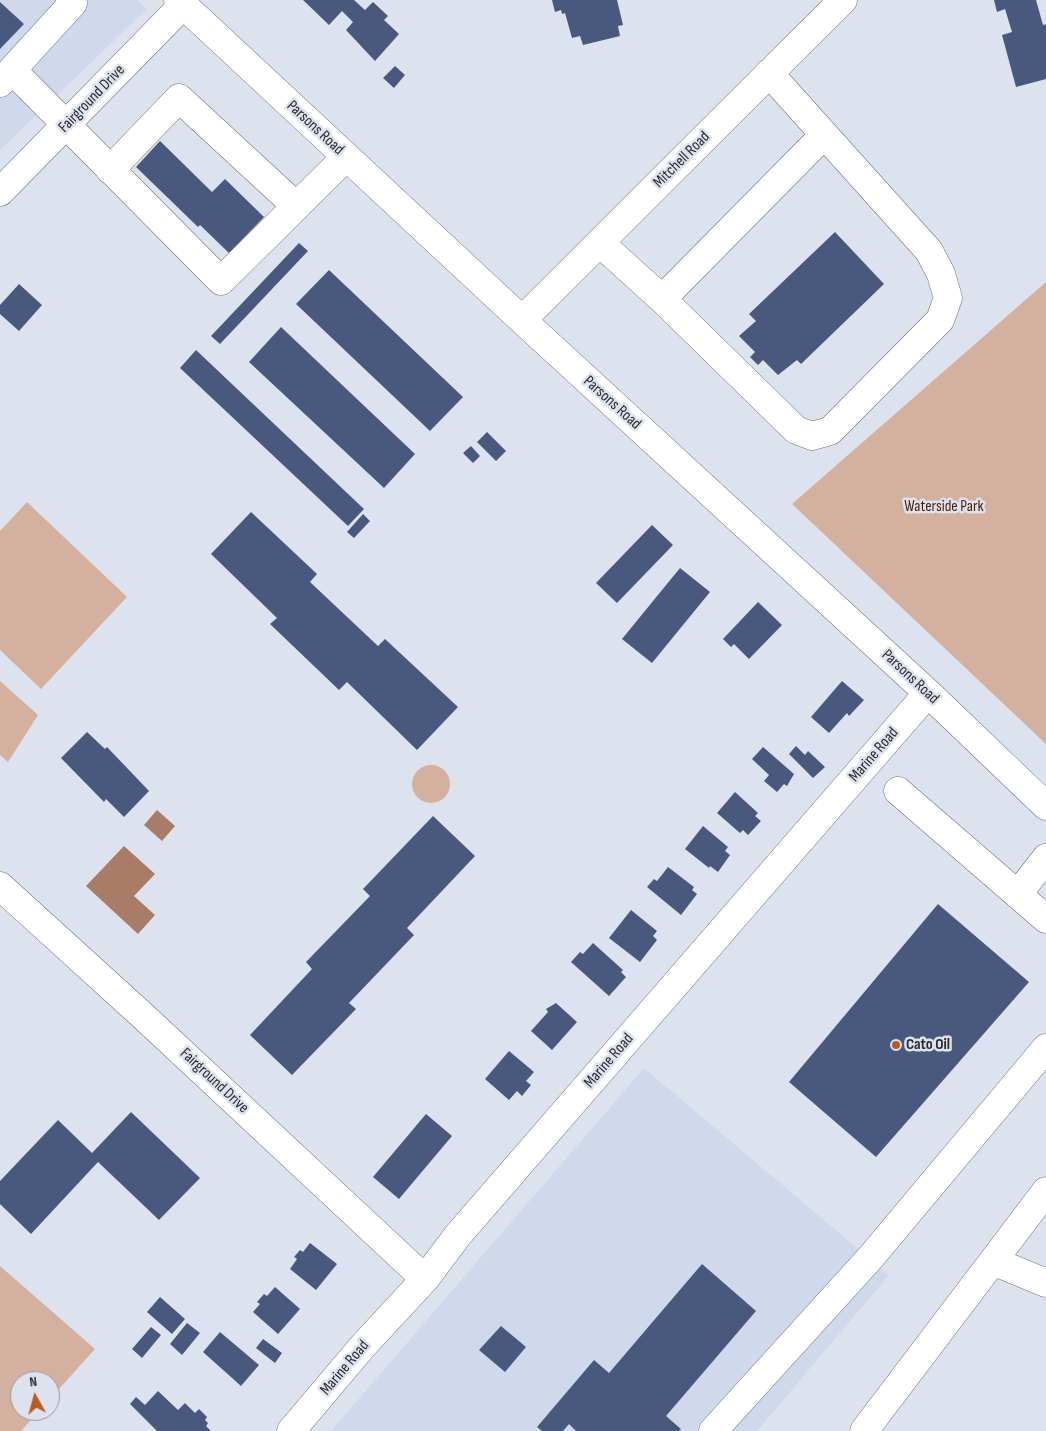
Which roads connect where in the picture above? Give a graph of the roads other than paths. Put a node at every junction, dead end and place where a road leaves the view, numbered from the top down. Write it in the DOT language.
graph roads {
  1 [pos="70,0"];
  2 [pos="843,0"];
  3 [pos="181,2"];
  4 [pos="769,73"];
  5 [pos="6,76"];
  6 [pos="67,124"];
  7 [pos="824,135"];
  8 [pos="346,157"];
  9 [pos="110,170"];
  10 [pos="0,192"];
  11 [pos="296,206"];
  12 [pos="600,243"];
  13 [pos="662,298"];
  14 [pos="522,320"];
  15 [pos="928,693"];
  16 [pos="898,791"];
  17 [pos="1046,806"];
  18 [pos="1046,858"];
  19 [pos="0,886"];
  20 [pos="1018,894"];
  21 [pos="1046,919"];
  22 [pos="1046,1048"];
  23 [pos="1046,1190"];
  24 [pos="993,1261"];
  25 [pos="425,1279"];
  26 [pos="1046,1283"];
  27 [pos="291,1431"];
  28 [pos="713,1431"];
  29 [pos="864,1431"];
  1 -- 5 [label="street"];
  2 -- 4 [label="street, Mitchell Road"];
  3 -- 6 [label="street, Fairground Drive"];
  3 -- 8 [label="street, Parsons Road"];
  4 -- 7 [label="street"];
  4 -- 12 [label="street, Mitchell Road"];
  5 -- 6 [label="street"];
  6 -- 9 [label="street"];
  6 -- 10 [label="street, Fairground Drive"];
  7 -- 13 [label="street"];
  7 -- 13 [label="street"];
  8 -- 11 [label="street"];
  8 -- 14 [label="street, Parsons Road"];
  9 -- 11 [label="street"];
  9 -- 11 [label="street"];
  12 -- 13 [label="street"];
  12 -- 14 [label="street, Mitchell Road"];
  14 -- 15 [label="street, Parsons Road"];
  15 -- 17 [label="street, Parsons Road"];
  15 -- 25 [label="street, Marine Road"];
  16 -- 20 [label="street"];
  18 -- 20 [label="street"];
  19 -- 25 [label="street, Fairground Drive"];
  20 -- 21 [label="street"];
  22 -- 28 [label="street"];
  23 -- 24 [label="street"];
  24 -- 26 [label="street"];
  24 -- 29 [label="street"];
  25 -- 27 [label="street, Marine Road"];
}
